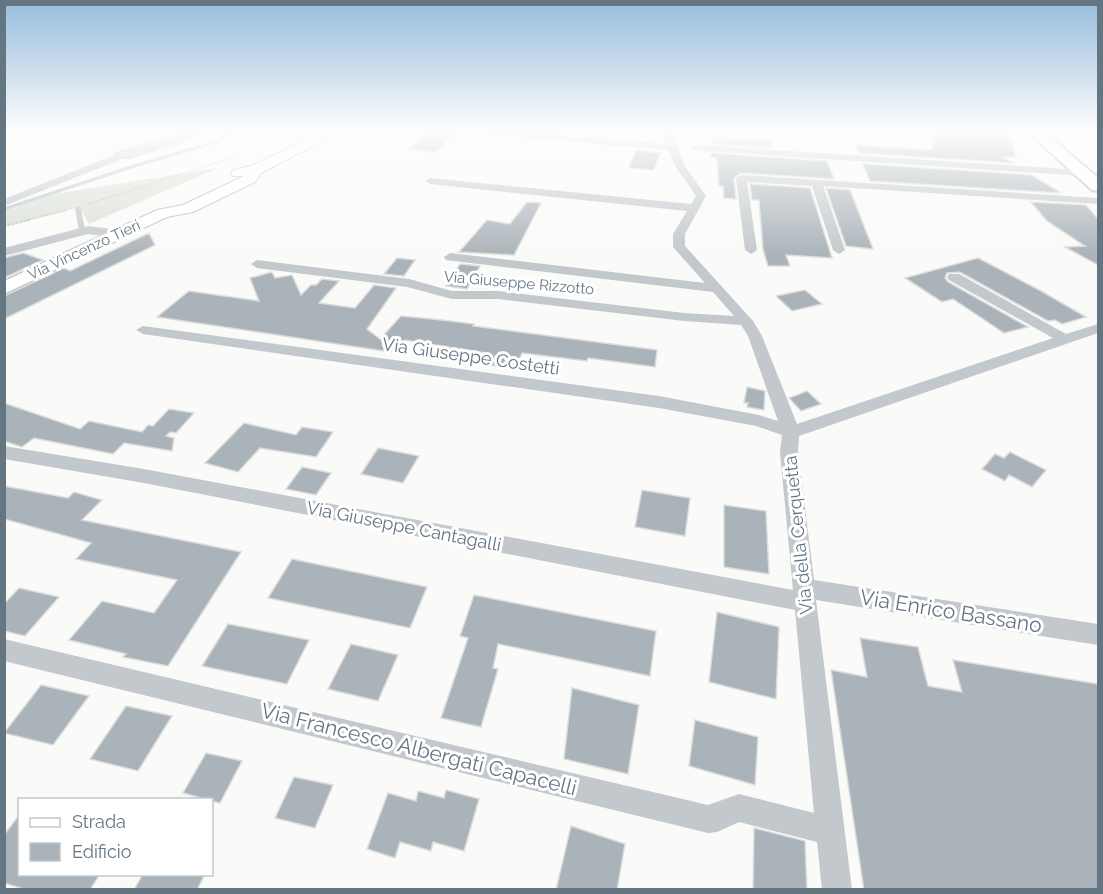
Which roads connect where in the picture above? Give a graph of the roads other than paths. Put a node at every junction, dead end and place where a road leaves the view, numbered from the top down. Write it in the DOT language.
graph roads {
  1 [pos="78,173"];
  2 [pos="685,173"];
  3 [pos="1079,173"];
  4 [pos="1083,173"];
  5 [pos="252,174"];
  6 [pos="430,181"];
  7 [pos="816,183"];
  8 [pos="1098,186"];
  9 [pos="1098,201"];
  10 [pos="4,203"];
  11 [pos="78,207"];
  12 [pos="167,207"];
  13 [pos="694,208"];
  14 [pos="82,231"];
  15 [pos="119,234"];
  16 [pos="752,250"];
  17 [pos="839,250"];
  18 [pos="4,252"];
  19 [pos="450,257"];
  20 [pos="257,264"];
  21 [pos="954,277"];
  22 [pos="4,288"];
  23 [pos="719,289"];
  24 [pos="746,321"];
  25 [pos="1098,328"];
  26 [pos="143,330"];
  27 [pos="1065,339"];
  28 [pos="791,432"];
  29 [pos="4,452"];
  30 [pos="803,595"];
  31 [pos="1098,634"];
  32 [pos="4,650"];
  33 [pos="831,831"];
  34 [pos="837,890"];
  1 -- 10 [label="street"];
  2 -- 13 [label="street"];
  3 -- 4 [label="street"];
  4 -- 8 [label="main road"];
  5 -- 12 [label="street, Via Vincenzo Tieri"];
  5 -- 12 [label="street, Via Vincenzo Tieri"];
  6 -- 13 [label="street"];
  7 -- 9 [label="street"];
  7 -- 16 [label="street"];
  7 -- 17 [label="street"];
  11 -- 14 [label="lane"];
  12 -- 15 [label="street, Via Vincenzo Tieri"];
  13 -- 23 [label="street"];
  14 -- 15 [label="street"];
  14 -- 18 [label="street"];
  15 -- 22 [label="street, Via Vincenzo Tieri"];
  19 -- 23 [label="street"];
  20 -- 24 [label="street, Via Giuseppe Rizzotto"];
  21 -- 27 [label="street"];
  23 -- 24 [label="street"];
  24 -- 28 [label="street"];
  25 -- 27 [label="street, Via della Cerquetta"];
  26 -- 28 [label="street, Via Giuseppe Costetti"];
  27 -- 28 [label="street, Via della Cerquetta"];
  28 -- 30 [label="street, Via della Cerquetta"];
  29 -- 30 [label="street, Via Giuseppe Cantagalli"];
  30 -- 31 [label="street, Via Enrico Bassano"];
  30 -- 33 [label="street, Via della Cerquetta"];
  32 -- 33 [label="street, Via Francesco Albergati Capacelli"];
  33 -- 34 [label="street, Via della Cerquetta"];
}
